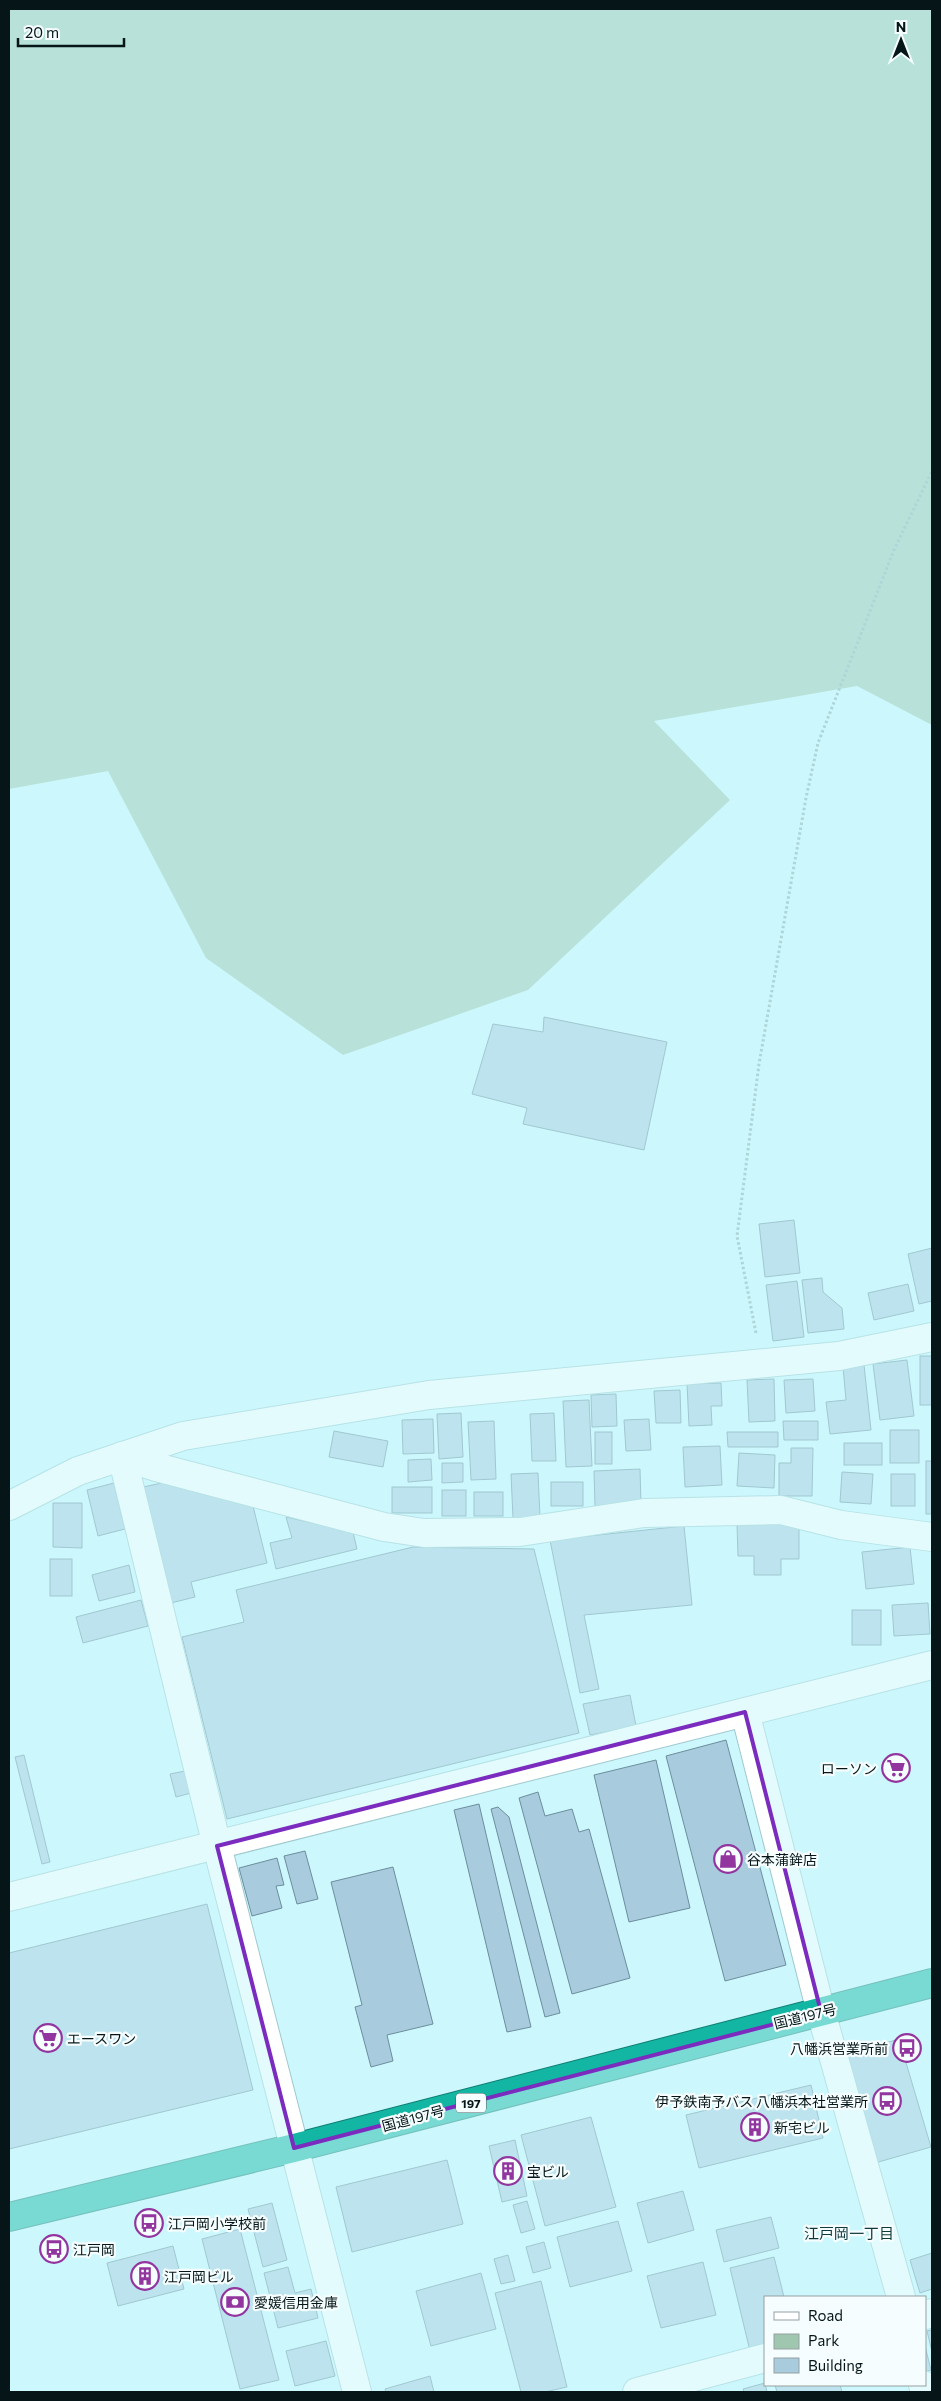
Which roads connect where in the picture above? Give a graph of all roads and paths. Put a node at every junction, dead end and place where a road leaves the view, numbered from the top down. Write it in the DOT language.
graph roads {
  1 [pos="932,471"];
  2 [pos="932,1337"];
  3 [pos="762,1363"];
  4 [pos="122,1456"];
  5 [pos="9,1506"];
  6 [pos="932,1537"];
  7 [pos="932,1665"];
  8 [pos="745,1712"];
  9 [pos="217,1846"];
  10 [pos="9,1897"];
  11 [pos="932,1983"];
  12 [pos="821,2012"];
  13 [pos="294,2148"];
  14 [pos="9,2217"];
  15 [pos="901,2296"];
  16 [pos="764,2358"];
  17 [pos="357,2392"];
  18 [pos="637,2392"];
  1 -- 3 [label="path"];
  2 -- 3 [label="street"];
  3 -- 4 [label="street"];
  4 -- 5 [label="street"];
  4 -- 6 [label="street"];
  4 -- 9 [label="street"];
  7 -- 8 [label="street"];
  8 -- 9 [label="street"];
  8 -- 12 [label="street"];
  9 -- 10 [label="street"];
  9 -- 13 [label="street"];
  11 -- 12 [label="highway, 国道197号 / 197"];
  12 -- 13 [label="highway, 国道197号 / 197"];
  12 -- 15 [label="street"];
  13 -- 14 [label="highway, 国道197号 / 197"];
  13 -- 17 [label="street"];
  16 -- 18 [label="street"];
}
